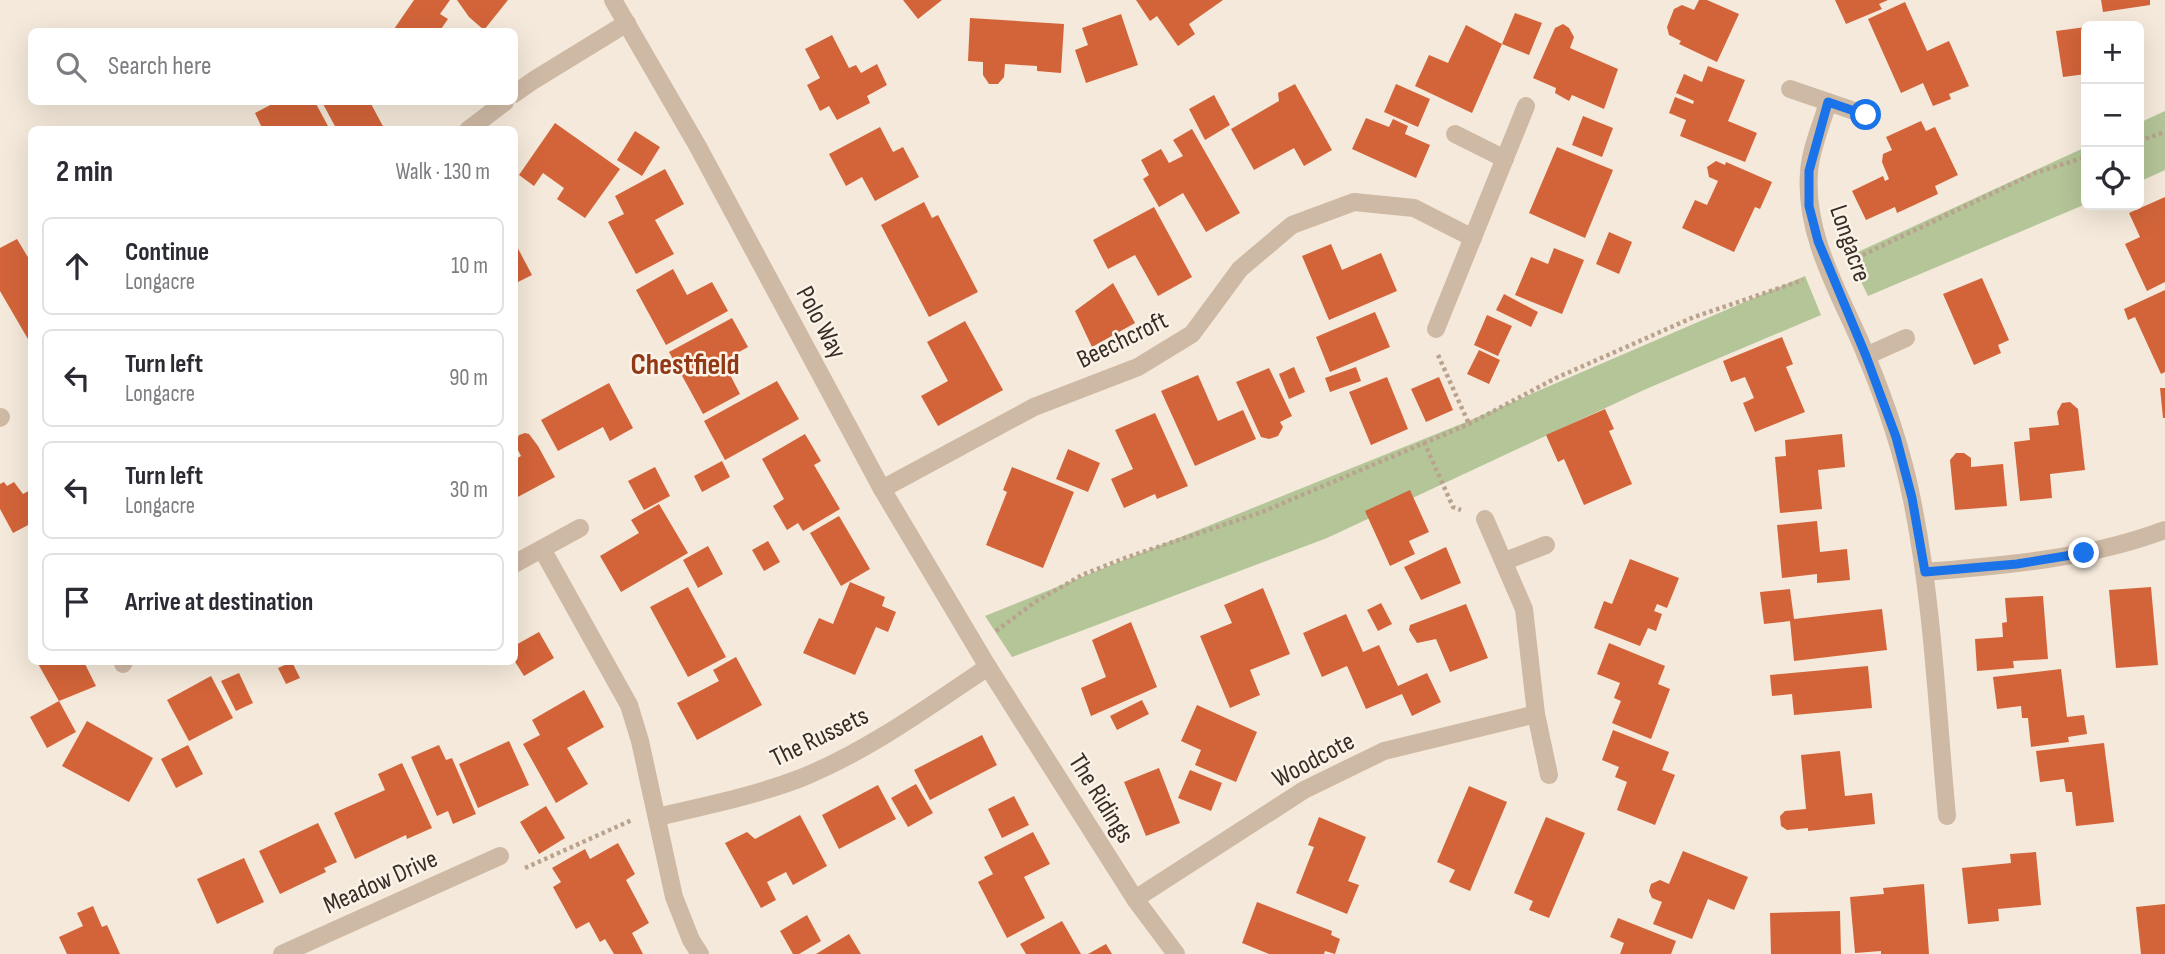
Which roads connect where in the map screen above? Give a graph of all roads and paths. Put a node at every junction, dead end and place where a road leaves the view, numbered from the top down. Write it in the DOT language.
graph roads {
  1 [pos="613,0"];
  2 [pos="627,23"];
  3 [pos="1790,89"];
  4 [pos="518,91"];
  5 [pos="1828,102"];
  6 [pos="501,105"];
  7 [pos="1526,106"];
  8 [pos="1866,115"];
  9 [pos="473,126"];
  10 [pos="2165,132"];
  11 [pos="1454,134"];
  12 [pos="2144,139"];
  13 [pos="1505,159"];
  14 [pos="2081,159"];
  15 [pos="1472,238"];
  16 [pos="1830,271"];
  17 [pos="1436,329"];
  18 [pos="1906,338"];
  19 [pos="1866,356"];
  20 [pos="1469,424"];
  21 [pos="1424,442"];
  22 [pos="882,489"];
  23 [pos="1485,519"];
  24 [pos="580,528"];
  25 [pos="2165,530"];
  26 [pos="1546,545"];
  27 [pos="542,549"];
  28 [pos="1505,561"];
  29 [pos="518,562"];
  30 [pos="1925,572"];
  31 [pos="988,667"];
  32 [pos="1536,714"];
  33 [pos="1549,775"];
  34 [pos="1947,816"];
  35 [pos="657,817"];
  36 [pos="500,856"];
  37 [pos="516,872"];
  38 [pos="1135,899"];
  39 [pos="282,954"];
  40 [pos="700,954"];
  41 [pos="1176,954"];
  1 -- 2 [label="street, Polo Way"];
  2 -- 4 [label="street"];
  2 -- 22 [label="street, Polo Way"];
  3 -- 5 [label="street"];
  5 -- 8 [label="street"];
  5 -- 16 [label="street, Longacre"];
  6 -- 9 [label="street"];
  7 -- 13 [label="street"];
  10 -- 12 [label="path"];
  11 -- 13 [label="street"];
  13 -- 15 [label="street"];
  14 -- 16 [label="path"];
  15 -- 17 [label="street"];
  15 -- 22 [label="street, Beechcroft"];
  16 -- 19 [label="street, Longacre"];
  16 -- 20 [label="path"];
  17 -- 20 [label="path"];
  18 -- 19 [label="street"];
  19 -- 30 [label="street, Longacre"];
  20 -- 21 [label="path"];
  21 -- 23 [label="path"];
  21 -- 31 [label="path"];
  22 -- 31 [label="street, Polo Way"];
  23 -- 28 [label="street"];
  24 -- 27 [label="street"];
  25 -- 30 [label="street"];
  26 -- 28 [label="street"];
  27 -- 29 [label="street"];
  27 -- 35 [label="street"];
  28 -- 32 [label="street"];
  30 -- 34 [label="street, Longacre"];
  31 -- 35 [label="street, The Russets"];
  31 -- 38 [label="street, The Ridings"];
  32 -- 33 [label="street"];
  32 -- 38 [label="street, Woodcote"];
  35 -- 37 [label="path"];
  35 -- 40 [label="street"];
  36 -- 39 [label="street, Meadow Drive"];
  38 -- 41 [label="street, The Ridings"];
}
